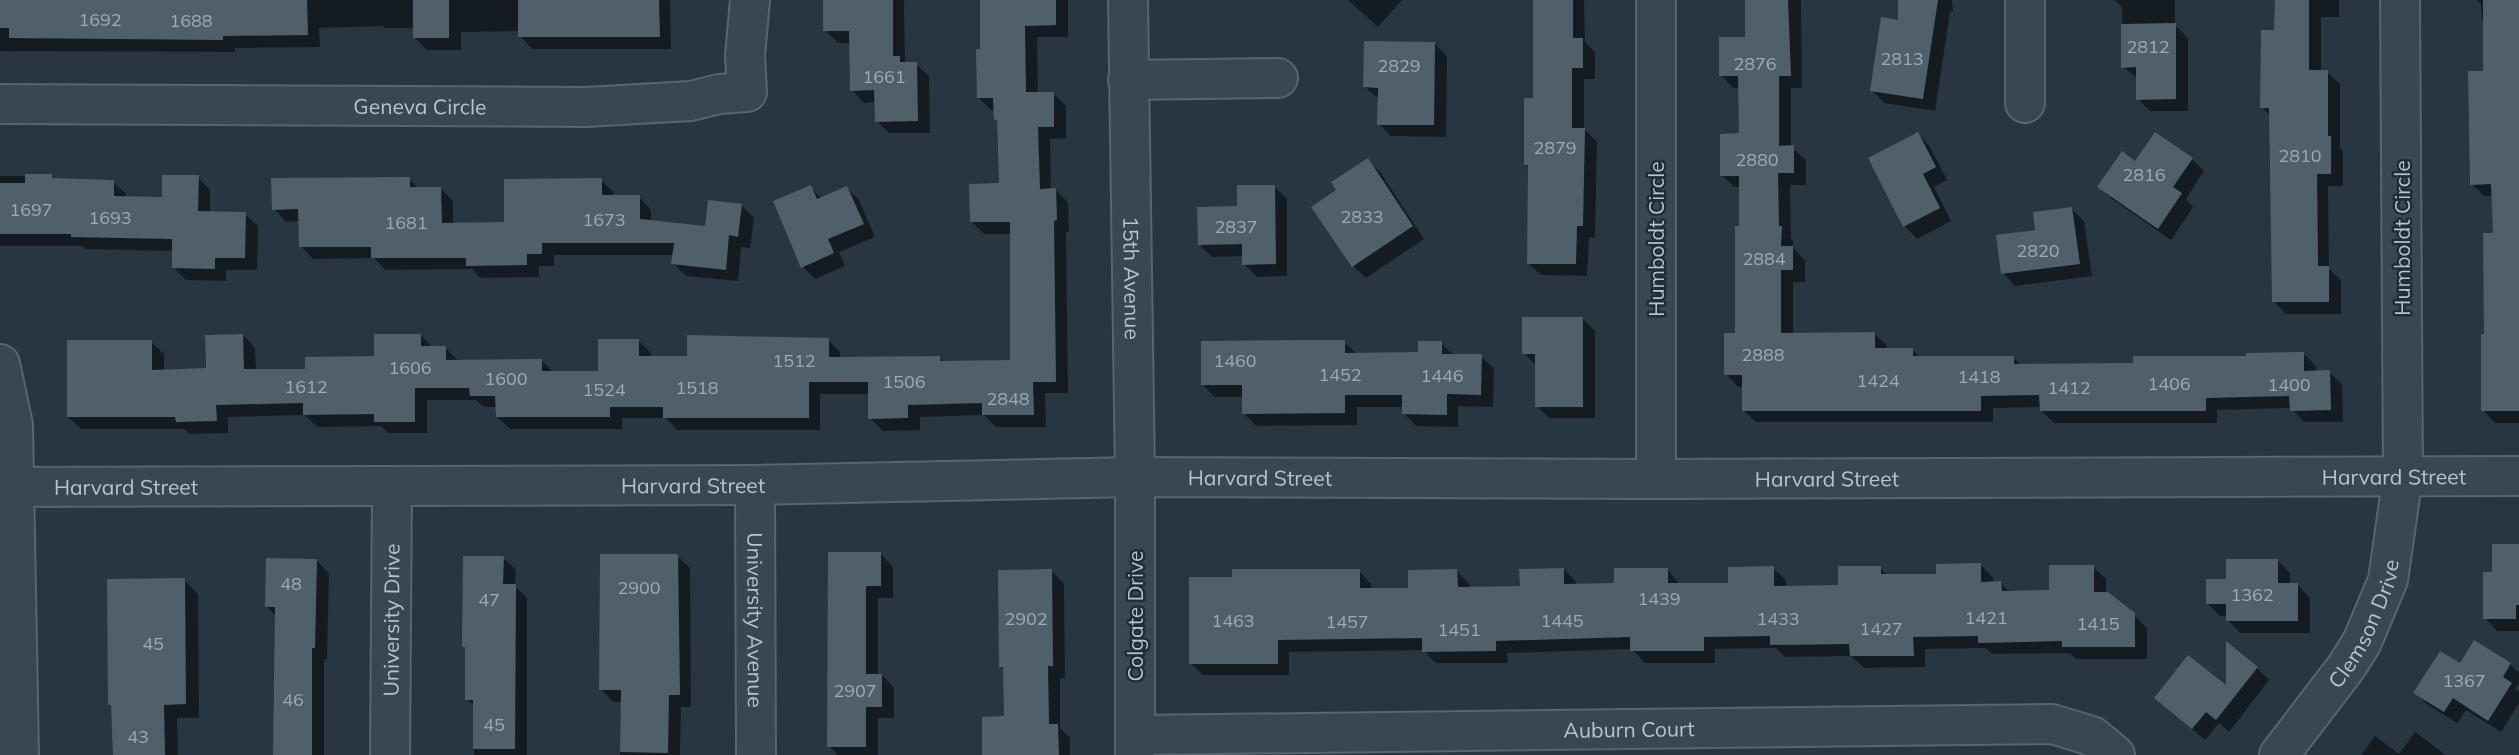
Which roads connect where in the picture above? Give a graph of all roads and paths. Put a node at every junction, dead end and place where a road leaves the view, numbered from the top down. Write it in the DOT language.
graph roads {
  1 [pos="750,0"];
  2 [pos="1128,0"];
  3 [pos="1656,0"];
  4 [pos="2025,0"];
  5 [pos="2400,0"];
  6 [pos="1278,78"];
  7 [pos="1128,80"];
  8 [pos="2025,103"];
  9 [pos="0,104"];
  10 [pos="0,364"];
  11 [pos="2403,475"];
  12 [pos="2519,475"];
  13 [pos="1135,477"];
  14 [pos="1656,478"];
  15 [pos="755,485"];
  16 [pos="392,486"];
  17 [pos="6,487"];
  18 [pos="1135,745"];
  19 [pos="13,746"];
  20 [pos="390,755"];
  21 [pos="756,755"];
  22 [pos="2115,755"];
  23 [pos="2279,755"];
  1 -- 9 [label="street, Geneva Circle"];
  2 -- 7 [label="street, 15th Avenue"];
  3 -- 14 [label="street, Humboldt Circle"];
  4 -- 8 [label="street"];
  5 -- 11 [label="street, Humboldt Circle"];
  6 -- 7 [label="street"];
  7 -- 13 [label="street, 15th Avenue"];
  10 -- 17 [label="street"];
  11 -- 12 [label="street, Harvard Street"];
  11 -- 14 [label="street, Harvard Street"];
  11 -- 23 [label="street, Clemson Drive"];
  13 -- 14 [label="street, Harvard Street"];
  13 -- 15 [label="street, Harvard Street"];
  13 -- 18 [label="street, Colgate Drive"];
  15 -- 16 [label="street, Harvard Street"];
  15 -- 21 [label="street, University Avenue"];
  16 -- 17 [label="street, Harvard Street"];
  16 -- 20 [label="street, University Drive"];
  17 -- 19 [label="street"];
  18 -- 22 [label="street, Auburn Court"];
}
